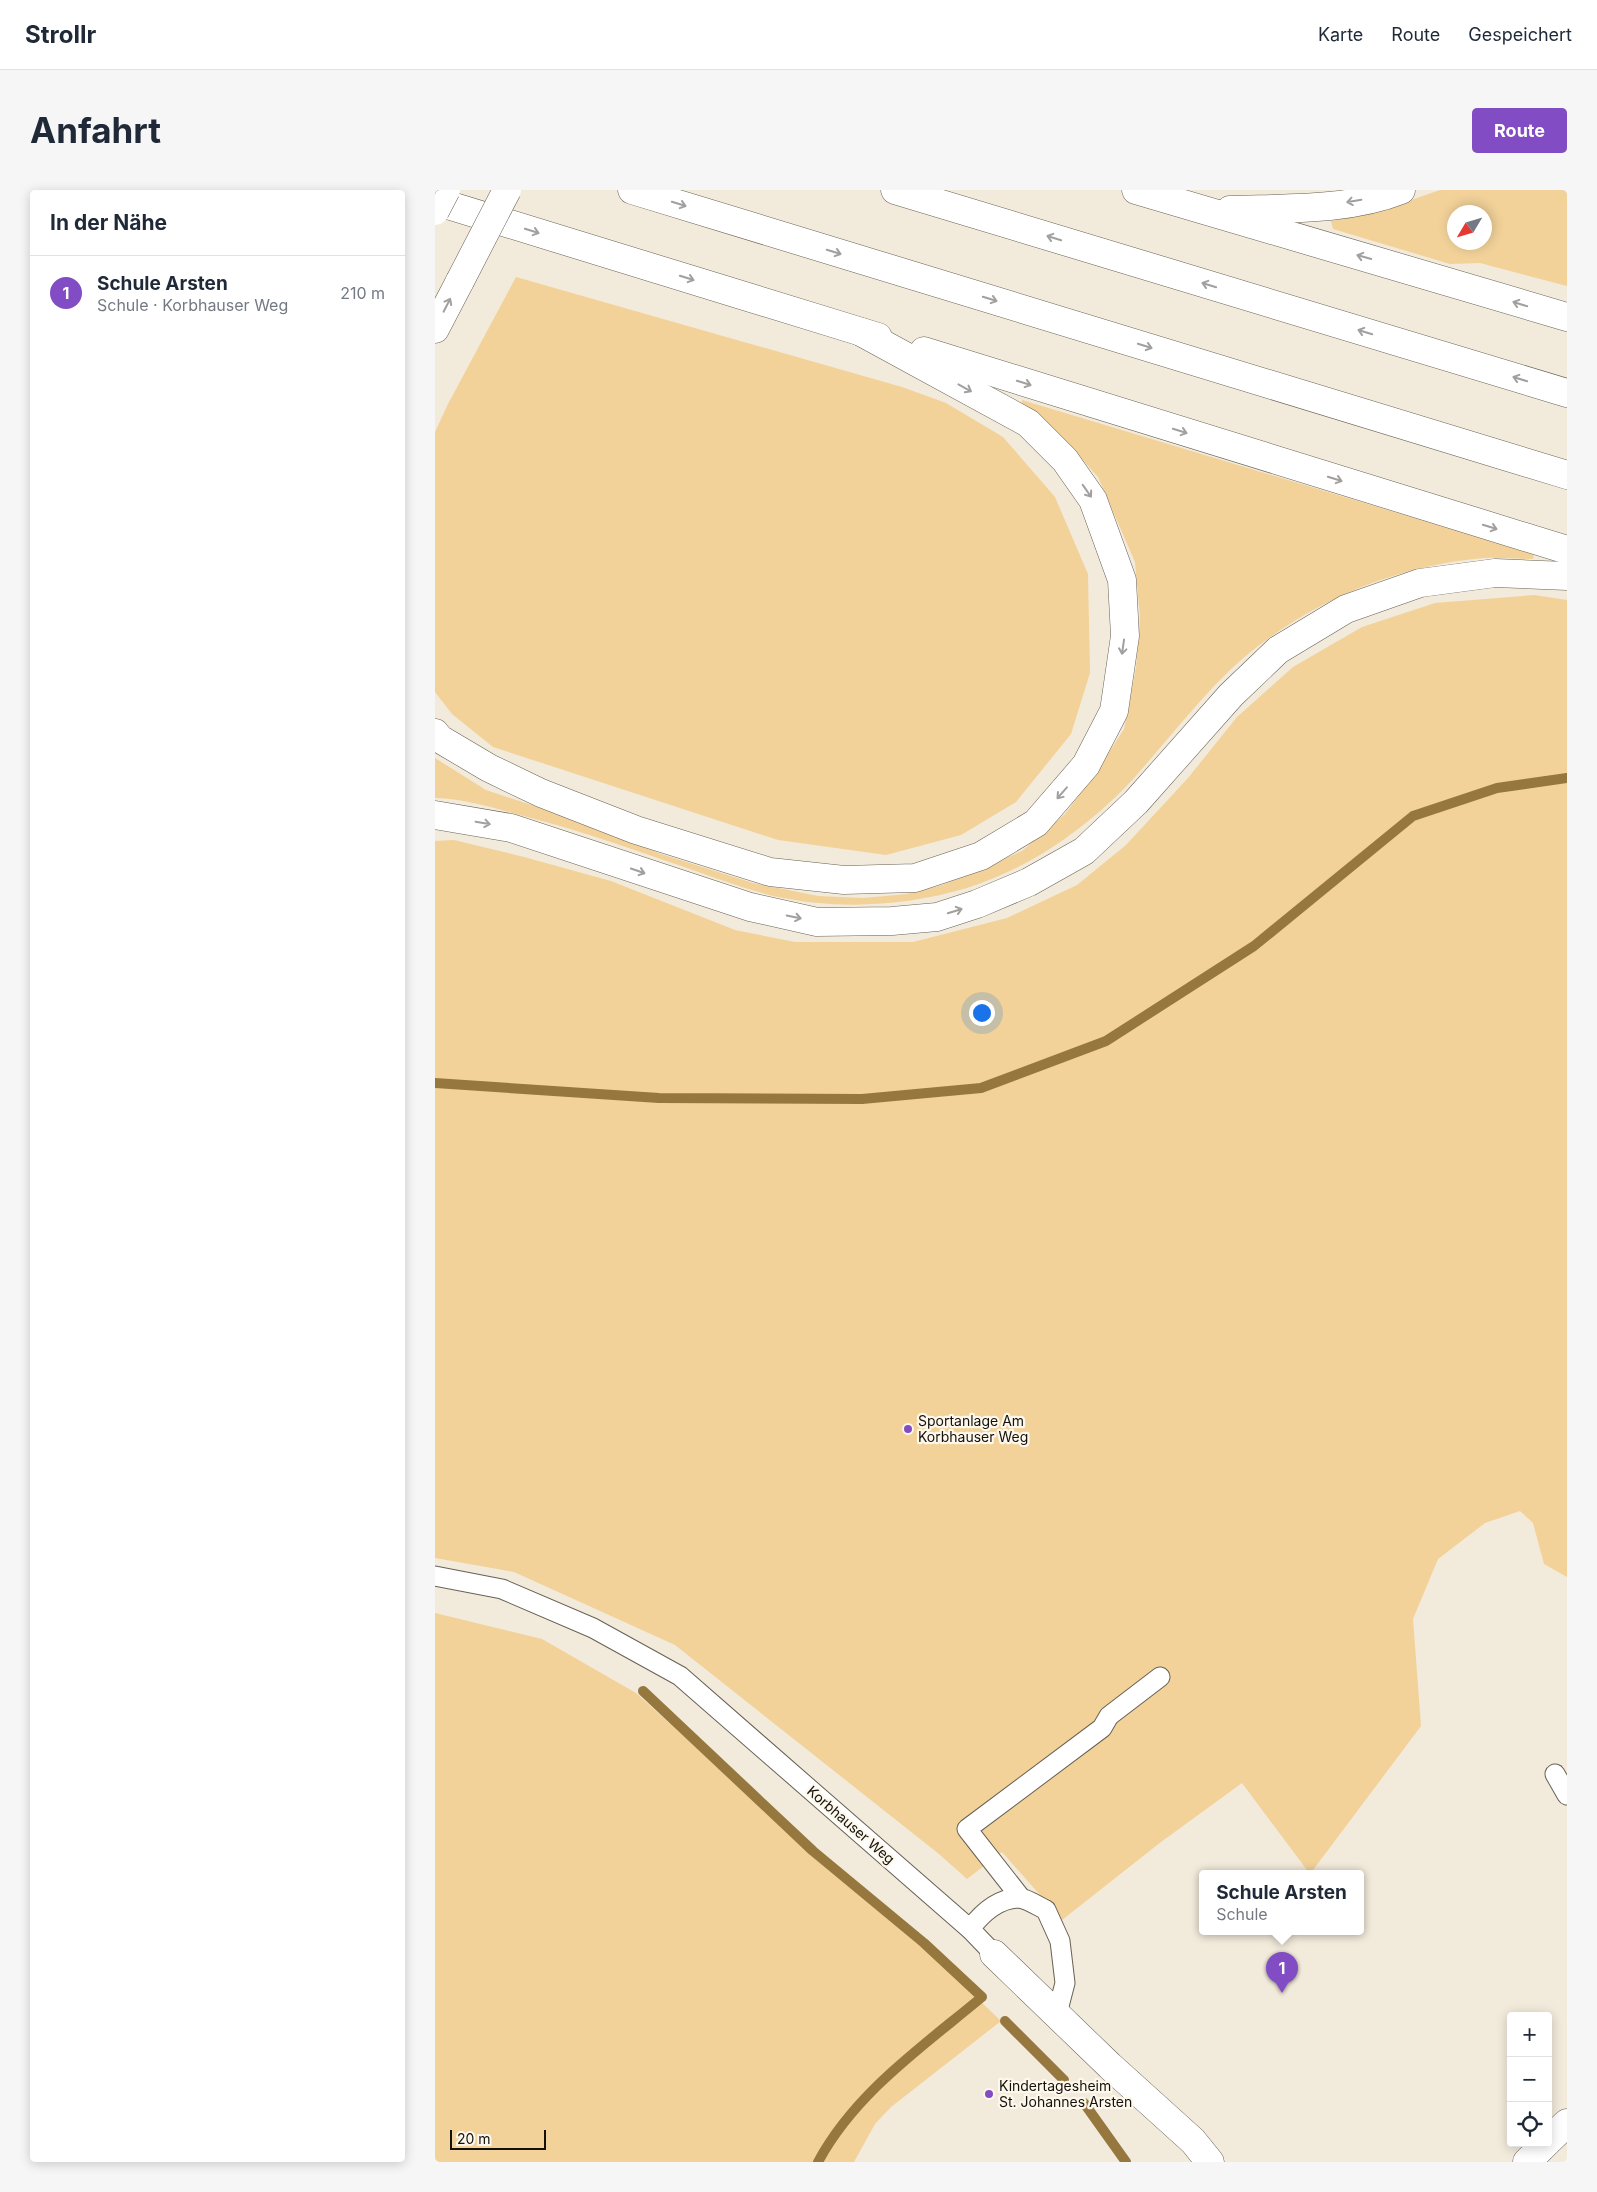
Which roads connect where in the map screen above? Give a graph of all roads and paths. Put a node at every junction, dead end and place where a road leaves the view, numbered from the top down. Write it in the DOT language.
graph roads {
  1 [pos="446,190"];
  2 [pos="507,190"];
  3 [pos="632,190"];
  4 [pos="895,190"];
  5 [pos="1137,190"];
  6 [pos="1401,190"];
  7 [pos="435,201"];
  8 [pos="1205,210"];
  9 [pos="435,211"];
  10 [pos="1567,317"];
  11 [pos="435,328"];
  12 [pos="861,332"];
  13 [pos="1567,393"];
  14 [pos="1567,475"];
  15 [pos="1567,550"];
  16 [pos="1567,576"];
  17 [pos="435,733"];
  18 [pos="435,815"];
  19 [pos="435,1576"];
  20 [pos="1160,1678"];
  21 [pos="1555,1774"];
  22 [pos="1567,1795"];
  23 [pos="1021,1898"];
  24 [pos="970,1929"];
  25 [pos="995,1954"];
  26 [pos="1057,2014"];
  27 [pos="1567,2123"];
  28 [pos="1552,2137"];
  29 [pos="1542,2147"];
  30 [pos="1209,2162"];
  31 [pos="1527,2162"];
  1 -- 9 [label="main road, bridge"];
  11 -- 2 [label="main road, one-way, bridge"];
  3 -- 14 [label="main road, one-way"];
  13 -- 4 [label="main road, one-way"];
  5 -- 8 [label="main road"];
  6 -- 8 [label="main road, one-way"];
  7 -- 12 [label="main road, one-way"];
  10 -- 8 [label="main road, one-way"];
  12 -- 15 [label="main road, one-way"];
  12 -- 17 [label="main road, one-way"];
  18 -- 16 [label="main road, one-way"];
  19 -- 24 [label="lane, Korbhauser Weg"];
  20 -- 23 [label="lane"];
  21 -- 22 [label="lane"];
  23 -- 24 [label="lane"];
  23 -- 26 [label="lane"];
  24 -- 25 [label="lane, Korbhauser Weg"];
  25 -- 26 [label="main road, Korbhauser Weg"];
  26 -- 30 [label="main road, Korbhauser Weg"];
  27 -- 28 [label="main road"];
  29 -- 31 [label="main road"];
}
